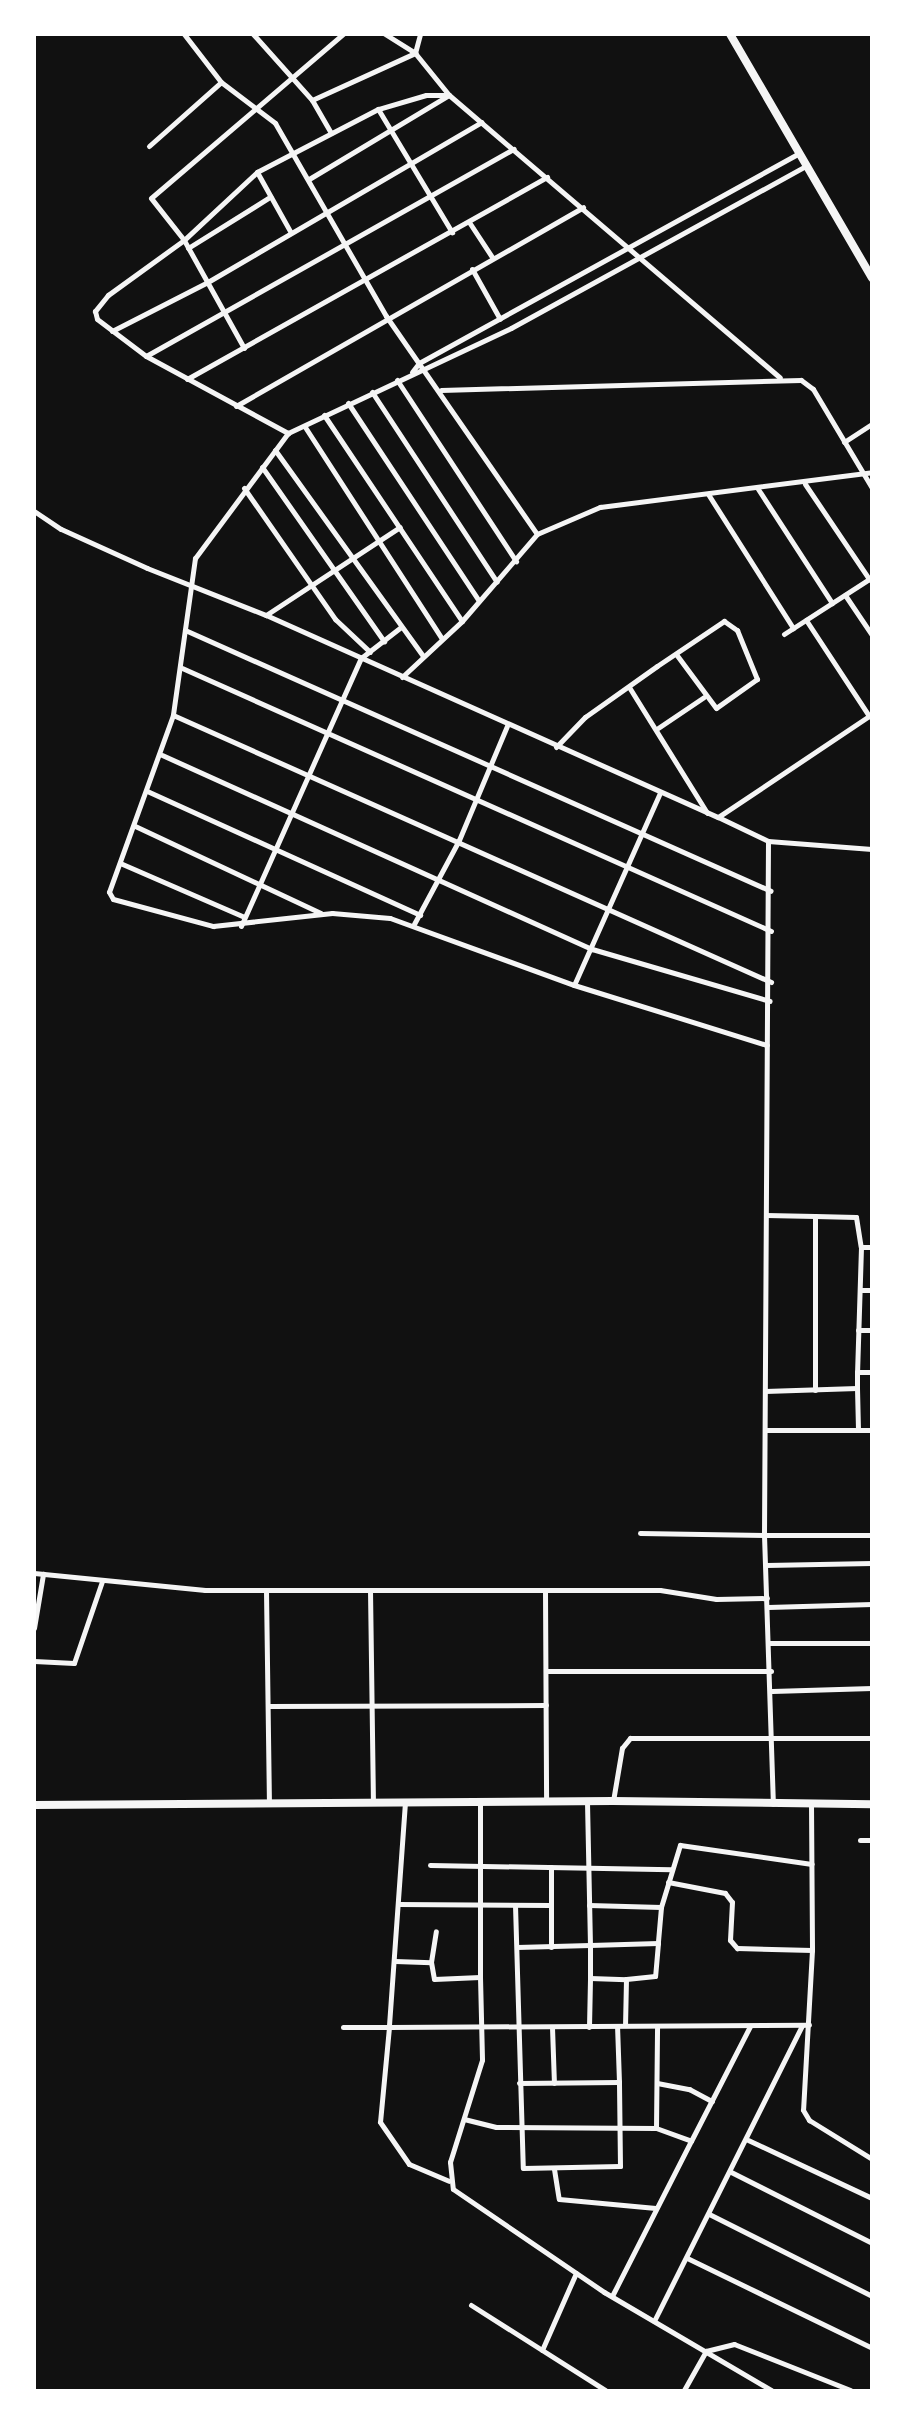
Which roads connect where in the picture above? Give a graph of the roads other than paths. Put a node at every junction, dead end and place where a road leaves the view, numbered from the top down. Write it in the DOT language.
graph roads {
  1 [pos="184,34"];
  2 [pos="253,34"];
  3 [pos="343,34"];
  4 [pos="385,34"];
  5 [pos="420,34"];
  6 [pos="730,34"];
  7 [pos="415,53"];
  8 [pos="290,78"];
  9 [pos="221,82"];
  10 [pos="449,95"];
  11 [pos="312,100"];
  12 [pos="262,107"];
  13 [pos="378,109"];
  14 [pos="481,122"];
  15 [pos="391,130"];
  16 [pos="331,134"];
  17 [pos="149,146"];
  18 [pos="514,149"];
  19 [pos="295,153"];
  20 [pos="799,153"];
  21 [pos="411,162"];
  22 [pos="806,166"];
  23 [pos="257,172"];
  24 [pos="548,177"];
  25 [pos="309,179"];
  26 [pos="431,196"];
  27 [pos="270,197"];
  28 [pos="582,207"];
  29 [pos="325,212"];
  30 [pos="469,222"];
  31 [pos="290,231"];
  32 [pos="452,232"];
  33 [pos="184,240"];
  34 [pos="631,245"];
  35 [pos="188,248"];
  36 [pos="345,248"];
  37 [pos="642,256"];
  38 [pos="492,257"];
  39 [pos="472,268"];
  40 [pos="872,278"];
  41 [pos="366,281"];
  42 [pos="206,282"];
  43 [pos="226,316"];
  44 [pos="386,316"];
  45 [pos="500,319"];
  46 [pos="112,331"];
  47 [pos="244,348"];
  48 [pos="146,356"];
  49 [pos="419,363"];
  50 [pos="426,371"];
  51 [pos="412,373"];
  52 [pos="780,378"];
  53 [pos="187,379"];
  54 [pos="397,380"];
  55 [pos="441,390"];
  56 [pos="372,392"];
  57 [pos="348,403"];
  58 [pos="236,406"];
  59 [pos="324,415"];
  60 [pos="872,424"];
  61 [pos="305,427"];
  62 [pos="288,433"];
  63 [pos="844,442"];
  64 [pos="275,450"];
  65 [pos="262,466"];
  66 [pos="872,472"];
  67 [pos="863,476"];
  68 [pos="805,484"];
  69 [pos="244,488"];
  70 [pos="872,488"];
  71 [pos="758,489"];
  72 [pos="708,494"];
  73 [pos="34,511"];
  74 [pos="400,527"];
  75 [pos="537,534"];
  76 [pos="376,541"];
  77 [pos="354,555"];
  78 [pos="516,561"];
  79 [pos="331,569"];
  80 [pos="870,578"];
  81 [pos="310,582"];
  82 [pos="498,582"];
  83 [pos="192,584"];
  84 [pos="845,595"];
  85 [pos="479,601"];
  86 [pos="832,603"];
  87 [pos="266,615"];
  88 [pos="806,620"];
  89 [pos="462,621"];
  90 [pos="401,627"];
  91 [pos="793,628"];
  92 [pos="185,630"];
  93 [pos="784,634"];
  94 [pos="872,635"];
  95 [pos="442,639"];
  96 [pos="384,640"];
  97 [pos="370,652"];
  98 [pos="676,654"];
  99 [pos="423,656"];
  100 [pos="361,658"];
  101 [pos="182,668"];
  102 [pos="402,677"];
  103 [pos="629,687"];
  104 [pos="704,697"];
  105 [pos="343,698"];
  106 [pos="173,715"];
  107 [pos="870,715"];
  108 [pos="507,726"];
  109 [pos="658,728"];
  110 [pos="328,731"];
  111 [pos="556,747"];
  112 [pos="162,755"];
  113 [pos="491,764"];
  114 [pos="309,773"];
  115 [pos="147,790"];
  116 [pos="660,793"];
  117 [pos="477,796"];
  118 [pos="707,813"];
  119 [pos="291,814"];
  120 [pos="718,817"];
  121 [pos="135,826"];
  122 [pos="642,834"];
  123 [pos="459,840"];
  124 [pos="768,842"];
  125 [pos="274,847"];
  126 [pos="872,849"];
  127 [pos="120,862"];
  128 [pos="628,868"];
  129 [pos="439,878"];
  130 [pos="259,881"];
  131 [pos="771,891"];
  132 [pos="609,910"];
  133 [pos="322,914"];
  134 [pos="420,915"];
  135 [pos="244,917"];
  136 [pos="414,924"];
  137 [pos="241,926"];
  138 [pos="771,931"];
  139 [pos="592,949"];
  140 [pos="771,981"];
  141 [pos="574,985"];
  142 [pos="770,1001"];
  143 [pos="767,1045"];
  144 [pos="766,1215"];
  145 [pos="815,1216"];
  146 [pos="861,1247"];
  147 [pos="872,1247"];
  148 [pos="860,1290"];
  149 [pos="872,1290"];
  150 [pos="858,1330"];
  151 [pos="872,1330"];
  152 [pos="857,1372"];
  153 [pos="872,1372"];
  154 [pos="857,1388"];
  155 [pos="815,1390"];
  156 [pos="765,1391"];
  157 [pos="765,1430"];
  158 [pos="858,1430"];
  159 [pos="872,1430"];
  160 [pos="640,1533"];
  161 [pos="764,1535"];
  162 [pos="872,1535"];
  163 [pos="872,1563"];
  164 [pos="766,1565"];
  165 [pos="34,1573"];
  166 [pos="43,1574"];
  167 [pos="102,1581"];
  168 [pos="370,1590"];
  169 [pos="266,1591"];
  170 [pos="544,1591"];
  171 [pos="767,1598"];
  172 [pos="872,1604"];
  173 [pos="768,1607"];
  174 [pos="35,1618"];
  175 [pos="34,1628"];
  176 [pos="770,1643"];
  177 [pos="872,1643"];
  178 [pos="34,1661"];
  179 [pos="546,1671"];
  180 [pos="771,1671"];
  181 [pos="872,1688"];
  182 [pos="772,1691"];
  183 [pos="546,1705"];
  184 [pos="268,1706"];
  185 [pos="372,1708"];
  186 [pos="772,1736"];
  187 [pos="872,1738"];
  188 [pos="613,1800"];
  189 [pos="546,1801"];
  190 [pos="405,1802"];
  191 [pos="587,1802"];
  192 [pos="373,1803"];
  193 [pos="480,1803"];
  194 [pos="773,1804"];
  195 [pos="811,1804"];
  196 [pos="872,1804"];
  197 [pos="34,1805"];
  198 [pos="269,1805"];
  199 [pos="860,1840"];
  200 [pos="872,1840"];
  201 [pos="812,1864"];
  202 [pos="430,1865"];
  203 [pos="589,1866"];
  204 [pos="551,1867"];
  205 [pos="481,1868"];
  206 [pos="671,1869"];
  207 [pos="668,1882"];
  208 [pos="398,1904"];
  209 [pos="515,1905"];
  210 [pos="551,1905"];
  211 [pos="589,1905"];
  212 [pos="481,1906"];
  213 [pos="661,1907"];
  214 [pos="436,1930"];
  215 [pos="658,1943"];
  216 [pos="590,1945"];
  217 [pos="517,1947"];
  218 [pos="551,1947"];
  219 [pos="812,1950"];
  220 [pos="395,1961"];
  221 [pos="431,1962"];
  222 [pos="480,1977"];
  223 [pos="590,1978"];
  224 [pos="626,1979"];
  225 [pos="625,2025"];
  226 [pos="802,2025"];
  227 [pos="809,2025"];
  228 [pos="589,2026"];
  229 [pos="617,2026"];
  230 [pos="657,2026"];
  231 [pos="750,2026"];
  232 [pos="343,2027"];
  233 [pos="389,2027"];
  234 [pos="518,2027"];
  235 [pos="552,2027"];
  236 [pos="481,2028"];
  237 [pos="619,2082"];
  238 [pos="519,2083"];
  239 [pos="554,2083"];
  240 [pos="657,2083"];
  241 [pos="712,2101"];
  242 [pos="464,2119"];
  243 [pos="520,2128"];
  244 [pos="620,2128"];
  245 [pos="656,2128"];
  246 [pos="748,2140"];
  247 [pos="691,2141"];
  248 [pos="872,2159"];
  249 [pos="554,2169"];
  250 [pos="731,2172"];
  251 [pos="449,2181"];
  252 [pos="872,2198"];
  253 [pos="656,2208"];
  254 [pos="709,2214"];
  255 [pos="872,2243"];
  256 [pos="687,2258"];
  257 [pos="576,2273"];
  258 [pos="612,2296"];
  259 [pos="872,2296"];
  260 [pos="471,2305"];
  261 [pos="654,2321"];
  262 [pos="872,2348"];
  263 [pos="542,2350"];
  264 [pos="706,2351"];
  265 [pos="605,2391"];
  266 [pos="684,2391"];
  267 [pos="771,2391"];
  268 [pos="850,2391"];
  1 -- 9 [label="street"];
  2 -- 8 [label="street"];
  3 -- 8 [label="street"];
  4 -- 7 [label="street"];
  5 -- 7 [label="street"];
  6 -- 20 [label="main road"];
  7 -- 10 [label="street"];
  7 -- 11 [label="street"];
  8 -- 11 [label="street"];
  8 -- 12 [label="street"];
  9 -- 12 [label="street"];
  9 -- 17 [label="street"];
  10 -- 13 [label="street"];
  10 -- 14 [label="street"];
  10 -- 15 [label="street"];
  11 -- 16 [label="street"];
  12 -- 19 [label="street"];
  12 -- 33 [label="street"];
  13 -- 15 [label="street"];
  13 -- 16 [label="street"];
  14 -- 18 [label="street"];
  14 -- 21 [label="street"];
  15 -- 21 [label="street"];
  15 -- 25 [label="street"];
  16 -- 19 [label="street"];
  18 -- 24 [label="street"];
  18 -- 26 [label="street"];
  19 -- 23 [label="street"];
  19 -- 25 [label="street"];
  20 -- 22 [label="main road"];
  20 -- 34 [label="street"];
  21 -- 26 [label="street"];
  21 -- 29 [label="street"];
  22 -- 37 [label="street"];
  22 -- 40 [label="main road"];
  23 -- 27 [label="street"];
  23 -- 33 [label="street"];
  24 -- 28 [label="street"];
  24 -- 30 [label="street"];
  25 -- 29 [label="street"];
  26 -- 32 [label="street"];
  26 -- 36 [label="street"];
  27 -- 31 [label="street"];
  27 -- 35 [label="street"];
  28 -- 34 [label="street"];
  28 -- 38 [label="street"];
  29 -- 31 [label="street"];
  29 -- 36 [label="street"];
  30 -- 32 [label="street"];
  30 -- 38 [label="street"];
  31 -- 42 [label="street"];
  32 -- 41 [label="street"];
  33 -- 35 [label="street"];
  33 -- 46 [label="street"];
  34 -- 37 [label="street"];
  34 -- 45 [label="street"];
  35 -- 42 [label="street"];
  36 -- 41 [label="street"];
  36 -- 43 [label="street"];
  37 -- 50 [label="street"];
  37 -- 52 [label="street"];
  38 -- 39 [label="street"];
  39 -- 44 [label="street"];
  39 -- 45 [label="street"];
  41 -- 44 [label="street"];
  41 -- 47 [label="street"];
  42 -- 43 [label="street"];
  42 -- 46 [label="street"];
  43 -- 47 [label="street"];
  43 -- 48 [label="street"];
  44 -- 49 [label="street"];
  44 -- 58 [label="street"];
  45 -- 49 [label="street"];
  46 -- 48 [label="street"];
  47 -- 53 [label="street"];
  48 -- 53 [label="street"];
  49 -- 50 [label="street"];
  49 -- 51 [label="street"];
  50 -- 51 [label="street"];
  50 -- 55 [label="street"];
  51 -- 54 [label="street"];
  52 -- 55 [label="street"];
  52 -- 63 [label="street"];
  53 -- 58 [label="street"];
  54 -- 56 [label="street"];
  54 -- 78 [label="street"];
  55 -- 75 [label="street"];
  56 -- 57 [label="street"];
  56 -- 82 [label="street"];
  57 -- 59 [label="street"];
  57 -- 85 [label="street"];
  58 -- 62 [label="street"];
  59 -- 61 [label="street"];
  59 -- 74 [label="street"];
  60 -- 63 [label="street"];
  61 -- 62 [label="street"];
  61 -- 76 [label="street"];
  62 -- 64 [label="street"];
  63 -- 67 [label="street"];
  64 -- 65 [label="street"];
  64 -- 77 [label="street"];
  65 -- 69 [label="street"];
  65 -- 79 [label="street"];
  66 -- 67 [label="street"];
  67 -- 68 [label="street"];
  67 -- 70 [label="street"];
  68 -- 71 [label="street"];
  68 -- 80 [label="street"];
  69 -- 81 [label="street"];
  69 -- 83 [label="street"];
  71 -- 72 [label="street"];
  71 -- 86 [label="street"];
  72 -- 75 [label="street"];
  72 -- 91 [label="street"];
  73 -- 83 [label="street"];
  74 -- 76 [label="street"];
  74 -- 89 [label="street"];
  75 -- 78 [label="street"];
  76 -- 77 [label="street"];
  76 -- 95 [label="street"];
  77 -- 79 [label="street"];
  77 -- 90 [label="street"];
  78 -- 82 [label="street"];
  79 -- 81 [label="street"];
  79 -- 96 [label="street"];
  80 -- 84 [label="street"];
  81 -- 87 [label="street"];
  81 -- 97 [label="street"];
  82 -- 85 [label="street"];
  83 -- 87 [label="street"];
  83 -- 92 [label="street"];
  84 -- 86 [label="street"];
  84 -- 94 [label="street"];
  85 -- 89 [label="street"];
  86 -- 88 [label="street"];
  87 -- 100 [label="street"];
  88 -- 91 [label="street"];
  88 -- 107 [label="street"];
  89 -- 95 [label="street"];
  90 -- 96 [label="street"];
  90 -- 99 [label="street"];
  91 -- 93 [label="street"];
  92 -- 101 [label="street"];
  92 -- 105 [label="street"];
  95 -- 99 [label="street"];
  96 -- 97 [label="street"];
  97 -- 100 [label="street"];
  98 -- 103 [label="street"];
  98 -- 104 [label="street"];
  98 -- 104 [label="street"];
  99 -- 102 [label="street"];
  100 -- 102 [label="street"];
  100 -- 105 [label="street"];
  101 -- 106 [label="street"];
  101 -- 110 [label="street"];
  102 -- 108 [label="street"];
  103 -- 109 [label="street"];
  103 -- 111 [label="street"];
  104 -- 109 [label="street"];
  105 -- 110 [label="street"];
  105 -- 113 [label="street"];
  106 -- 112 [label="street"];
  106 -- 114 [label="street"];
  107 -- 120 [label="street"];
  108 -- 111 [label="street"];
  108 -- 113 [label="street"];
  109 -- 118 [label="street"];
  110 -- 114 [label="street"];
  110 -- 117 [label="street"];
  111 -- 116 [label="street"];
  112 -- 115 [label="street"];
  112 -- 119 [label="street"];
  113 -- 117 [label="street"];
  113 -- 122 [label="street"];
  114 -- 119 [label="street"];
  114 -- 123 [label="street"];
  115 -- 121 [label="street"];
  115 -- 125 [label="street"];
  116 -- 118 [label="street"];
  116 -- 122 [label="street"];
  117 -- 123 [label="street"];
  117 -- 128 [label="street"];
  118 -- 120 [label="street"];
  119 -- 125 [label="street"];
  119 -- 129 [label="street"];
  120 -- 124 [label="street"];
  121 -- 127 [label="street"];
  121 -- 130 [label="street"];
  122 -- 128 [label="street"];
  122 -- 131 [label="street"];
  123 -- 129 [label="street"];
  123 -- 132 [label="street"];
  124 -- 126 [label="street"];
  124 -- 131 [label="street"];
  125 -- 130 [label="street"];
  125 -- 134 [label="street"];
  127 -- 135 [label="street"];
  127 -- 137 [label="street"];
  128 -- 132 [label="street"];
  128 -- 138 [label="street"];
  129 -- 134 [label="street"];
  129 -- 139 [label="street"];
  130 -- 133 [label="street"];
  130 -- 135 [label="street"];
  131 -- 138 [label="street"];
  132 -- 139 [label="street"];
  132 -- 140 [label="street"];
  133 -- 136 [label="street"];
  133 -- 137 [label="street"];
  134 -- 136 [label="street"];
  135 -- 137 [label="street"];
  136 -- 141 [label="street"];
  138 -- 140 [label="street"];
  139 -- 141 [label="street"];
  139 -- 142 [label="street"];
  140 -- 142 [label="street"];
  141 -- 143 [label="street"];
  142 -- 143 [label="street"];
  143 -- 144 [label="street"];
  144 -- 145 [label="street"];
  144 -- 156 [label="street"];
  145 -- 146 [label="street"];
  145 -- 155 [label="street"];
  146 -- 147 [label="street"];
  146 -- 148 [label="street"];
  148 -- 149 [label="street"];
  148 -- 150 [label="street"];
  150 -- 151 [label="street"];
  150 -- 152 [label="street"];
  152 -- 153 [label="street"];
  152 -- 154 [label="street"];
  154 -- 155 [label="street"];
  154 -- 158 [label="street"];
  155 -- 156 [label="street"];
  156 -- 157 [label="street"];
  157 -- 158 [label="street"];
  157 -- 161 [label="street"];
  158 -- 159 [label="street"];
  160 -- 161 [label="street"];
  161 -- 162 [label="street"];
  161 -- 164 [label="street"];
  163 -- 164 [label="street"];
  164 -- 171 [label="street"];
  165 -- 166 [label="street"];
  166 -- 167 [label="street"];
  166 -- 174 [label="street"];
  167 -- 169 [label="street"];
  167 -- 178 [label="street"];
  168 -- 169 [label="street"];
  168 -- 170 [label="street"];
  168 -- 185 [label="street"];
  169 -- 184 [label="street"];
  170 -- 171 [label="street"];
  170 -- 179 [label="street"];
  171 -- 173 [label="street"];
  172 -- 173 [label="street"];
  173 -- 176 [label="street"];
  174 -- 175 [label="street"];
  176 -- 177 [label="street"];
  176 -- 180 [label="street"];
  179 -- 180 [label="street"];
  179 -- 183 [label="street"];
  180 -- 182 [label="street"];
  181 -- 182 [label="street"];
  182 -- 186 [label="street"];
  183 -- 185 [label="street"];
  183 -- 189 [label="street"];
  184 -- 185 [label="street"];
  184 -- 198 [label="street"];
  185 -- 192 [label="street"];
  186 -- 187 [label="street"];
  186 -- 188 [label="street"];
  186 -- 194 [label="street"];
  188 -- 191 [label="highway"];
  188 -- 194 [label="highway"];
  189 -- 191 [label="highway"];
  189 -- 193 [label="highway"];
  190 -- 192 [label="highway"];
  190 -- 193 [label="highway"];
  190 -- 208 [label="street"];
  191 -- 203 [label="street"];
  192 -- 198 [label="highway"];
  193 -- 205 [label="street"];
  194 -- 195 [label="highway"];
  195 -- 196 [label="highway"];
  195 -- 201 [label="street"];
  197 -- 198 [label="highway"];
  199 -- 200 [label="street"];
  201 -- 206 [label="street"];
  201 -- 219 [label="street"];
  202 -- 205 [label="street"];
  203 -- 204 [label="street"];
  203 -- 206 [label="street"];
  203 -- 211 [label="street"];
  204 -- 205 [label="street"];
  204 -- 210 [label="street"];
  205 -- 212 [label="street"];
  206 -- 207 [label="street"];
  207 -- 213 [label="street"];
  207 -- 219 [label="street"];
  208 -- 212 [label="street"];
  208 -- 220 [label="street"];
  209 -- 210 [label="street"];
  209 -- 212 [label="street"];
  209 -- 217 [label="street"];
  210 -- 218 [label="street"];
  211 -- 213 [label="street"];
  211 -- 216 [label="street"];
  212 -- 222 [label="street"];
  213 -- 215 [label="street"];
  214 -- 221 [label="street"];
  215 -- 216 [label="street"];
  215 -- 224 [label="street"];
  216 -- 218 [label="street"];
  216 -- 223 [label="street"];
  217 -- 218 [label="street"];
  217 -- 234 [label="street"];
  219 -- 227 [label="street"];
  220 -- 221 [label="street"];
  220 -- 233 [label="street"];
  221 -- 222 [label="street"];
  222 -- 236 [label="street"];
  223 -- 224 [label="street"];
  223 -- 228 [label="street"];
  224 -- 225 [label="street"];
  225 -- 229 [label="street"];
  225 -- 230 [label="street"];
  226 -- 227 [label="street"];
  226 -- 231 [label="street"];
  226 -- 246 [label="street"];
  227 -- 248 [label="street"];
  228 -- 229 [label="street"];
  228 -- 235 [label="street"];
  229 -- 237 [label="street"];
  230 -- 231 [label="street"];
  230 -- 240 [label="street"];
  231 -- 241 [label="street"];
  232 -- 233 [label="street"];
  233 -- 236 [label="street"];
  233 -- 251 [label="street"];
  234 -- 235 [label="street"];
  234 -- 236 [label="street"];
  234 -- 238 [label="street"];
  235 -- 239 [label="street"];
  236 -- 242 [label="street"];
  237 -- 239 [label="street"];
  237 -- 244 [label="street"];
  238 -- 239 [label="street"];
  238 -- 243 [label="street"];
  240 -- 241 [label="street"];
  240 -- 245 [label="street"];
  241 -- 247 [label="street"];
  242 -- 243 [label="street"];
  242 -- 251 [label="street"];
  243 -- 244 [label="street"];
  243 -- 249 [label="street"];
  244 -- 245 [label="street"];
  244 -- 249 [label="street"];
  245 -- 247 [label="street"];
  246 -- 250 [label="street"];
  246 -- 252 [label="street"];
  247 -- 253 [label="street"];
  249 -- 253 [label="street"];
  250 -- 254 [label="street"];
  250 -- 255 [label="street"];
  251 -- 257 [label="street"];
  253 -- 258 [label="street"];
  254 -- 256 [label="street"];
  254 -- 259 [label="street"];
  256 -- 261 [label="street"];
  256 -- 262 [label="street"];
  257 -- 258 [label="street"];
  257 -- 263 [label="street"];
  258 -- 261 [label="street"];
  260 -- 263 [label="street"];
  261 -- 264 [label="street"];
  263 -- 265 [label="street"];
  264 -- 266 [label="street"];
  264 -- 267 [label="street"];
  264 -- 268 [label="street"];
}
